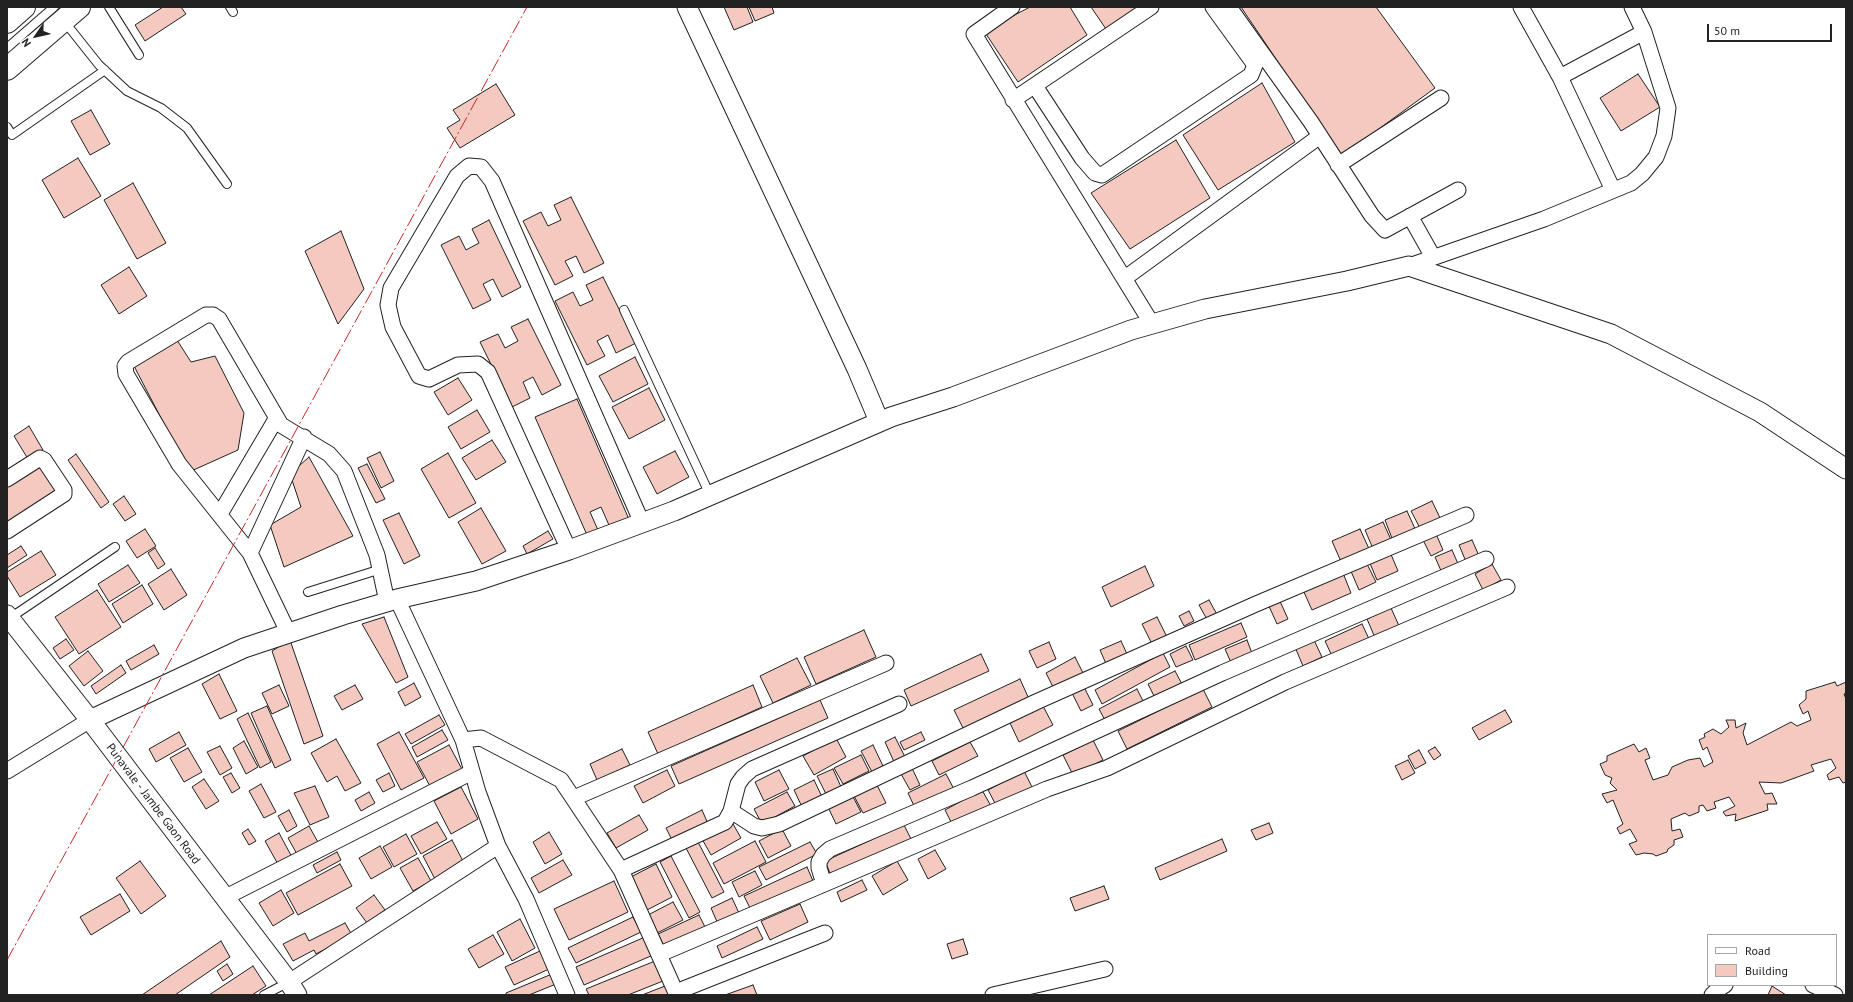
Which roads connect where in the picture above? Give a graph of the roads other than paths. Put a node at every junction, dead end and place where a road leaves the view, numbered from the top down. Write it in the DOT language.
graph roads {
  1 [pos="24,7"];
  2 [pos="109,7"];
  3 [pos="687,7"];
  4 [pos="1012,7"];
  5 [pos="1151,7"];
  6 [pos="1213,7"];
  7 [pos="1229,7"];
  8 [pos="1521,7"];
  9 [pos="1632,7"];
  10 [pos="66,11"];
  11 [pos="7,22"];
  12 [pos="1644,32"];
  13 [pos="7,48"];
  14 [pos="139,55"];
  15 [pos="7,69"];
  16 [pos="105,70"];
  17 [pos="1560,77"];
  18 [pos="1035,86"];
  19 [pos="1441,98"];
  20 [pos="1013,100"];
  21 [pos="7,127"];
  22 [pos="1320,136"];
  23 [pos="1338,165"];
  24 [pos="227,184"];
  25 [pos="1458,190"];
  26 [pos="1613,190"];
  27 [pos="1410,216"];
  28 [pos="1433,257"];
  29 [pos="1409,266"];
  30 [pos="1125,278"];
  31 [pos="624,310"];
  32 [pos="1152,324"];
  33 [pos="276,418"];
  34 [pos="879,421"];
  35 [pos="304,437"];
  36 [pos="1846,470"];
  37 [pos="7,478"];
  38 [pos="710,495"];
  39 [pos="220,514"];
  40 [pos="1466,515"];
  41 [pos="642,523"];
  42 [pos="7,531"];
  43 [pos="115,547"];
  44 [pos="569,550"];
  45 [pos="250,553"];
  46 [pos="1486,559"];
  47 [pos="381,569"];
  48 [pos="1507,587"];
  49 [pos="308,592"];
  50 [pos="392,601"];
  51 [pos="8,616"];
  52 [pos="288,632"];
  53 [pos="886,663"];
  54 [pos="899,704"];
  55 [pos="90,720"];
  56 [pos="463,740"];
  57 [pos="7,771"];
  58 [pos="472,772"];
  59 [pos="574,798"];
  60 [pos="732,811"];
  61 [pos="498,846"];
  62 [pos="621,870"];
  63 [pos="824,884"];
  64 [pos="224,898"];
  65 [pos="825,933"];
  66 [pos="660,954"];
  67 [pos="1105,969"];
  68 [pos="1723,986"];
  69 [pos="1815,986"];
  70 [pos="293,988"];
  71 [pos="677,993"];
  72 [pos="264,995"];
  73 [pos="567,995"];
  74 [pos="993,995"];
  75 [pos="1712,995"];
  76 [pos="1835,995"];
  1 -- 11 [label="main road"];
  2 -- 14 [label="lane"];
  3 -- 34 [label="street"];
  4 -- 20 [label="street"];
  5 -- 18 [label="street"];
  6 -- 18 [label="street"];
  7 -- 22 [label="street"];
  8 -- 17 [label="street"];
  9 -- 12 [label="street"];
  10 -- 13 [label="lane"];
  10 -- 15 [label="main road"];
  10 -- 16 [label="lane"];
  12 -- 17 [label="street"];
  12 -- 26 [label="street"];
  16 -- 21 [label="lane"];
  16 -- 24 [label="lane"];
  17 -- 26 [label="street"];
  18 -- 20 [label="street"];
  19 -- 23 [label="street"];
  20 -- 30 [label="street"];
  22 -- 23 [label="street"];
  22 -- 30 [label="street"];
  23 -- 27 [label="street"];
  25 -- 27 [label="street"];
  26 -- 28 [label="street"];
  27 -- 28 [label="street"];
  28 -- 29 [label="street"];
  29 -- 32 [label="street"];
  29 -- 36 [label="street"];
  30 -- 32 [label="street"];
  31 -- 38 [label="lane"];
  32 -- 34 [label="street"];
  33 -- 35 [label="street"];
  33 -- 39 [label="street"];
  33 -- 39 [label="street"];
  34 -- 38 [label="street"];
  35 -- 45 [label="street"];
  35 -- 47 [label="street"];
  37 -- 42 [label="street"];
  38 -- 41 [label="street"];
  39 -- 45 [label="street"];
  40 -- 60 [label="street"];
  41 -- 44 [label="street"];
  41 -- 44 [label="street"];
  43 -- 51 [label="lane"];
  44 -- 50 [label="street"];
  45 -- 52 [label="street"];
  46 -- 63 [label="street"];
  47 -- 49 [label="lane"];
  47 -- 50 [label="street"];
  48 -- 63 [label="street"];
  50 -- 52 [label="street"];
  50 -- 56 [label="street"];
  51 -- 55 [label="street, Punavale - Jambe Gaon Road"];
  52 -- 55 [label="street"];
  53 -- 59 [label="street"];
  54 -- 60 [label="street"];
  55 -- 57 [label="street"];
  55 -- 64 [label="street, Punavale - Jambe Gaon Road"];
  56 -- 58 [label="street"];
  56 -- 59 [label="street"];
  58 -- 61 [label="street"];
  58 -- 64 [label="street"];
  59 -- 62 [label="street"];
  60 -- 62 [label="street"];
  61 -- 70 [label="street"];
  61 -- 73 [label="street"];
  62 -- 66 [label="street"];
  63 -- 66 [label="street"];
  64 -- 70 [label="street, Punavale - Jambe Gaon Road"];
  65 -- 71 [label="street"];
  66 -- 71 [label="street"];
  67 -- 74 [label="street"];
  68 -- 75 [label="street"];
  69 -- 76 [label="street"];
  70 -- 72 [label="lane"];
}
